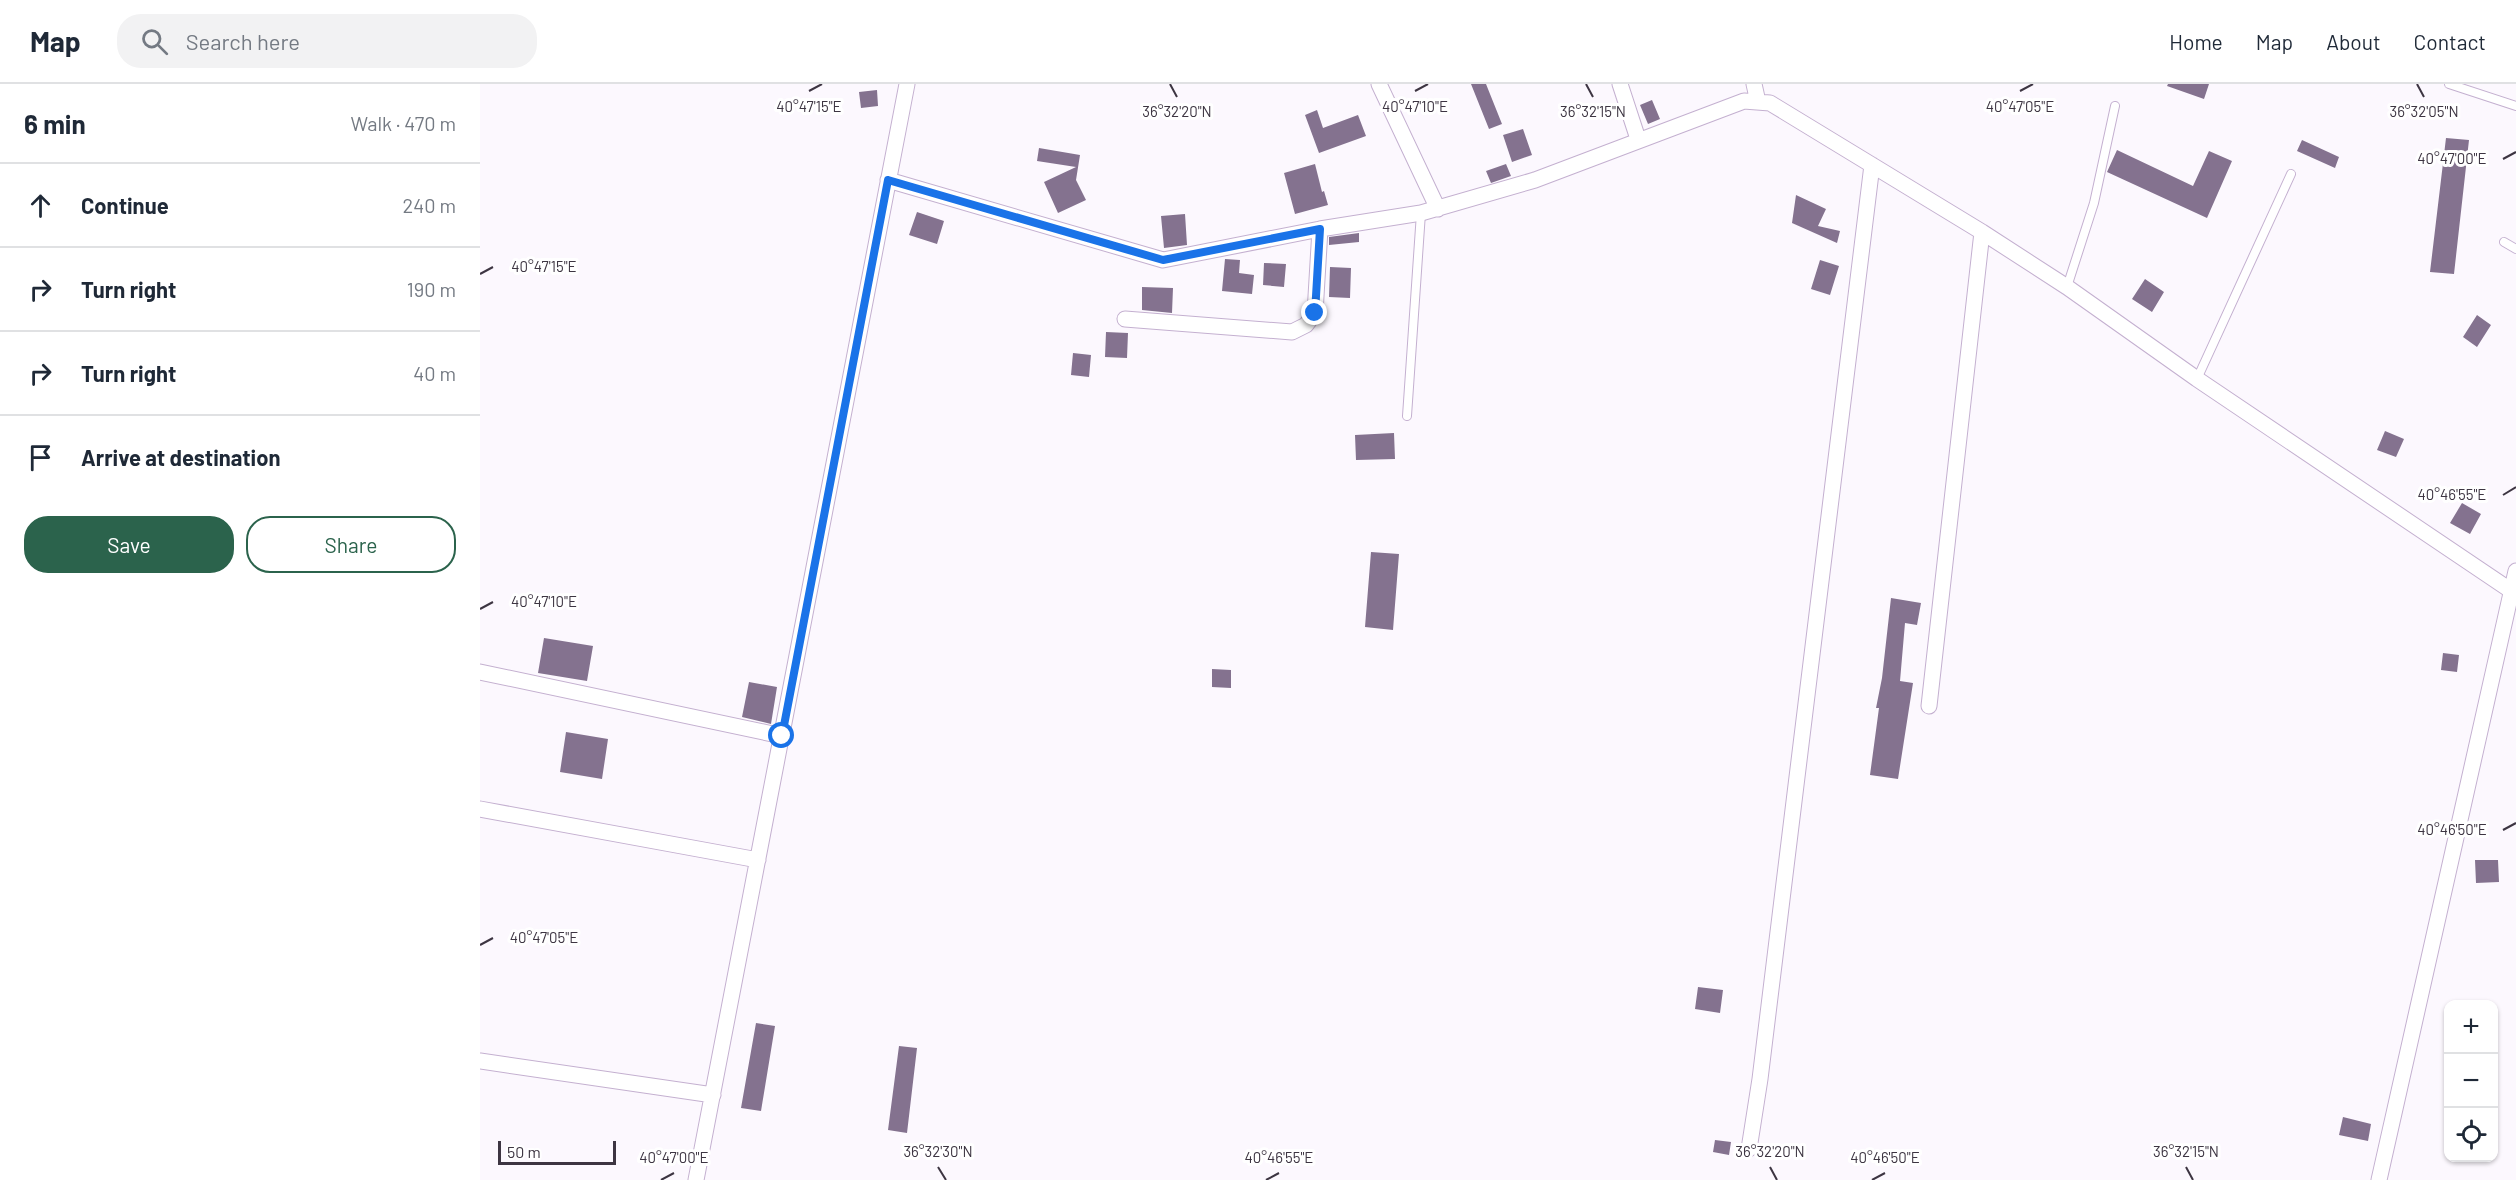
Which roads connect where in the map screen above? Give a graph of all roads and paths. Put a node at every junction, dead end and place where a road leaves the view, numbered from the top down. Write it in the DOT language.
graph roads {
  1 [pos="907,84"];
  2 [pos="1379,84"];
  3 [pos="1620,84"];
  4 [pos="1754,84"];
  5 [pos="2449,84"];
  6 [pos="1758,102"];
  7 [pos="2115,106"];
  8 [pos="2516,106"];
  9 [pos="1638,139"];
  10 [pos="1872,165"];
  11 [pos="2290,174"];
  12 [pos="888,180"];
  13 [pos="1438,209"];
  14 [pos="1421,213"];
  15 [pos="1320,229"];
  16 [pos="1982,232"];
  17 [pos="2504,242"];
  18 [pos="2516,249"];
  19 [pos="2067,288"];
  20 [pos="1125,319"];
  21 [pos="2197,379"];
  22 [pos="1407,416"];
  23 [pos="2516,570"];
  24 [pos="2514,592"];
  25 [pos="480,672"];
  26 [pos="1929,706"];
  27 [pos="782,736"];
  28 [pos="480,809"];
  29 [pos="758,860"];
  30 [pos="480,1062"];
  31 [pos="713,1095"];
  32 [pos="1749,1149"];
  33 [pos="696,1180"];
  34 [pos="2379,1180"];
  1 -- 12 [label="street"];
  2 -- 13 [label="street"];
  3 -- 9 [label="street"];
  4 -- 6 [label="street"];
  5 -- 8 [label="lane"];
  6 -- 9 [label="street"];
  6 -- 10 [label="street"];
  7 -- 19 [label="lane"];
  9 -- 13 [label="street"];
  10 -- 16 [label="street"];
  10 -- 32 [label="street"];
  11 -- 21 [label="lane"];
  12 -- 15 [label="street"];
  12 -- 27 [label="street"];
  13 -- 14 [label="street"];
  14 -- 15 [label="street"];
  14 -- 22 [label="lane"];
  15 -- 20 [label="street"];
  16 -- 19 [label="street"];
  16 -- 26 [label="street"];
  17 -- 18 [label="lane"];
  19 -- 21 [label="street"];
  21 -- 24 [label="street"];
  23 -- 24 [label="street"];
  24 -- 34 [label="street"];
  25 -- 27 [label="street"];
  27 -- 29 [label="street"];
  28 -- 29 [label="street"];
  29 -- 31 [label="street"];
  30 -- 31 [label="street"];
  31 -- 33 [label="street"];
}
